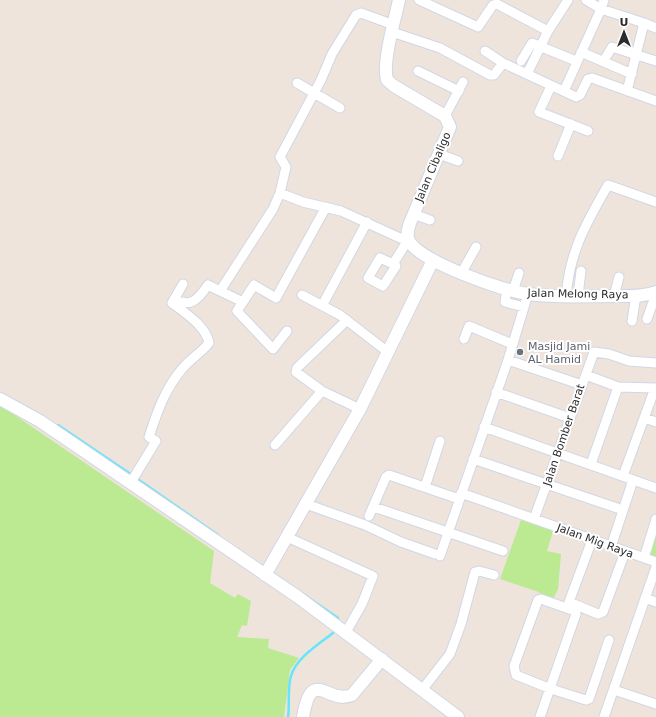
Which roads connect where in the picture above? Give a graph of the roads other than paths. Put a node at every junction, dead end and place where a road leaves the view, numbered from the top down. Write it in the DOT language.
graph roads {
  1 [pos="399,0"];
  2 [pos="419,0"];
  3 [pos="568,0"];
  4 [pos="586,0"];
  5 [pos="602,4"];
  6 [pos="644,23"];
  7 [pos="393,28"];
  8 [pos="656,28"];
  9 [pos="548,31"];
  10 [pos="541,47"];
  11 [pos="485,51"];
  12 [pos="581,52"];
  13 [pos="637,56"];
  14 [pos="521,61"];
  15 [pos="576,61"];
  16 [pos="656,61"];
  17 [pos="603,62"];
  18 [pos="503,63"];
  19 [pos="418,71"];
  20 [pos="527,74"];
  21 [pos="632,74"];
  22 [pos="463,82"];
  23 [pos="297,83"];
  24 [pos="551,86"];
  25 [pos="459,90"];
  26 [pos="564,91"];
  27 [pos="627,91"];
  28 [pos="314,94"];
  29 [pos="656,100"];
  30 [pos="340,108"];
  31 [pos="445,116"];
  32 [pos="571,124"];
  33 [pos="588,130"];
  34 [pos="439,154"];
  35 [pos="558,156"];
  36 [pos="458,161"];
  37 [pos="280,193"];
  38 [pos="656,202"];
  39 [pos="326,207"];
  40 [pos="413,214"];
  41 [pos="430,220"];
  42 [pos="367,222"];
  43 [pos="408,240"];
  44 [pos="476,246"];
  45 [pos="433,260"];
  46 [pos="393,264"];
  47 [pos="581,271"];
  48 [pos="462,272"];
  49 [pos="518,274"];
  50 [pos="619,277"];
  51 [pos="183,284"];
  52 [pos="510,290"];
  53 [pos="220,291"];
  54 [pos="656,293"];
  55 [pos="528,294"];
  56 [pos="302,295"];
  57 [pos="572,296"];
  58 [pos="614,296"];
  59 [pos="636,296"];
  60 [pos="174,299"];
  61 [pos="243,302"];
  62 [pos="323,304"];
  63 [pos="524,307"];
  64 [pos="647,319"];
  65 [pos="347,320"];
  66 [pos="632,321"];
  67 [pos="287,331"];
  68 [pos="464,339"];
  69 [pos="512,344"];
  70 [pos="389,353"];
  71 [pos="508,360"];
  72 [pos="656,363"];
  73 [pos="586,375"];
  74 [pos="582,385"];
  75 [pos="618,387"];
  76 [pos="656,388"];
  77 [pos="322,391"];
  78 [pos="496,392"];
  79 [pos="0,399"];
  80 [pos="360,409"];
  81 [pos="570,418"];
  82 [pos="645,418"];
  83 [pos="656,422"];
  84 [pos="484,427"];
  85 [pos="440,441"];
  86 [pos="275,445"];
  87 [pos="558,453"];
  88 [pos="473,459"];
  89 [pos="592,464"];
  90 [pos="623,476"];
  91 [pos="133,478"];
  92 [pos="633,480"];
  93 [pos="547,485"];
  94 [pos="424,487"];
  95 [pos="656,488"];
  96 [pos="460,496"];
  97 [pos="306,504"];
  98 [pos="374,507"];
  99 [pos="617,508"];
  100 [pos="368,516"];
  101 [pos="534,519"];
  102 [pos="656,519"];
  103 [pos="447,532"];
  104 [pos="287,537"];
  105 [pos="592,540"];
  106 [pos="611,547"];
  107 [pos="503,551"];
  108 [pos="625,552"];
  109 [pos="644,558"];
  110 [pos="656,562"];
  111 [pos="656,568"];
  112 [pos="268,570"];
  113 [pos="494,575"];
  114 [pos="651,600"];
  115 [pos="344,631"];
  116 [pos="609,640"];
  117 [pos="382,659"];
  118 [pos="551,689"];
  119 [pos="422,690"];
  120 [pos="617,691"];
  121 [pos="655,700"];
  122 [pos="303,717"];
  123 [pos="458,717"];
  124 [pos="540,717"];
  125 [pos="604,717"];
  126 [pos="610,717"];
  1 -- 7 [label="street, Jalan Cibaligo"];
  2 -- 9 [label="street"];
  3 -- 9 [label="street"];
  4 -- 5 [label="street"];
  5 -- 6 [label="street"];
  5 -- 12 [label="street"];
  6 -- 8 [label="street"];
  6 -- 13 [label="street"];
  7 -- 18 [label="street"];
  7 -- 28 [label="street"];
  7 -- 31 [label="street, Jalan Cibaligo"];
  9 -- 10 [label="street"];
  10 -- 14 [label="street"];
  10 -- 15 [label="street"];
  10 -- 20 [label="street"];
  11 -- 18 [label="street"];
  12 -- 15 [label="street"];
  12 -- 17 [label="street"];
  13 -- 16 [label="street"];
  13 -- 17 [label="street"];
  13 -- 21 [label="street"];
  15 -- 26 [label="street"];
  17 -- 21 [label="street"];
  18 -- 20 [label="street"];
  19 -- 25 [label="street"];
  20 -- 24 [label="street"];
  21 -- 27 [label="street"];
  22 -- 25 [label="street"];
  23 -- 28 [label="street"];
  24 -- 26 [label="street"];
  24 -- 32 [label="street"];
  25 -- 31 [label="street"];
  26 -- 27 [label="street"];
  27 -- 29 [label="street"];
  28 -- 30 [label="street"];
  28 -- 37 [label="street"];
  31 -- 34 [label="street, Jalan Cibaligo"];
  32 -- 33 [label="street"];
  32 -- 35 [label="street"];
  34 -- 36 [label="street"];
  34 -- 40 [label="street, Jalan Cibaligo"];
  37 -- 39 [label="street"];
  37 -- 53 [label="street"];
  38 -- 57 [label="street"];
  39 -- 42 [label="street"];
  39 -- 61 [label="street"];
  40 -- 41 [label="street"];
  40 -- 43 [label="street, Jalan Cibaligo"];
  42 -- 43 [label="street"];
  42 -- 62 [label="street"];
  43 -- 45 [label="street"];
  43 -- 46 [label="street"];
  44 -- 48 [label="street"];
  45 -- 48 [label="street, Jalan Melong Raya"];
  45 -- 70 [label="street"];
  47 -- 57 [label="street"];
  48 -- 52 [label="street, Jalan Melong Raya"];
  49 -- 52 [label="street"];
  50 -- 58 [label="street"];
  51 -- 60 [label="street"];
  52 -- 55 [label="street, Jalan Melong Raya"];
  52 -- 63 [label="street"];
  53 -- 60 [label="street"];
  53 -- 61 [label="street"];
  54 -- 59 [label="street, Jalan Melong Raya"];
  54 -- 64 [label="street"];
  55 -- 57 [label="street, Jalan Melong Raya"];
  55 -- 63 [label="street"];
  56 -- 62 [label="street"];
  57 -- 58 [label="street, Jalan Melong Raya"];
  58 -- 59 [label="street, Jalan Melong Raya"];
  59 -- 66 [label="street"];
  60 -- 91 [label="street"];
  61 -- 67 [label="street"];
  62 -- 65 [label="street"];
  63 -- 69 [label="street"];
  65 -- 70 [label="street"];
  65 -- 77 [label="street"];
  68 -- 69 [label="street"];
  69 -- 71 [label="street"];
  70 -- 80 [label="street"];
  71 -- 74 [label="street"];
  71 -- 78 [label="street"];
  72 -- 73 [label="street"];
  73 -- 74 [label="street, Jalan Bomber Barat"];
  73 -- 75 [label="street, Jalan Bomber Barat"];
  74 -- 81 [label="street, Jalan Bomber Barat"];
  75 -- 76 [label="street, Jalan Bomber Barat"];
  75 -- 89 [label="street"];
  76 -- 82 [label="street"];
  77 -- 80 [label="street"];
  77 -- 86 [label="street"];
  78 -- 81 [label="street"];
  78 -- 84 [label="street"];
  79 -- 91 [label="street"];
  80 -- 97 [label="street"];
  81 -- 87 [label="street, Jalan Bomber Barat"];
  82 -- 83 [label="street"];
  82 -- 90 [label="street"];
  84 -- 87 [label="street"];
  84 -- 88 [label="street"];
  85 -- 94 [label="street"];
  87 -- 89 [label="street"];
  87 -- 93 [label="street, Jalan Bomber Barat"];
  88 -- 93 [label="street"];
  88 -- 96 [label="street"];
  89 -- 90 [label="street"];
  90 -- 92 [label="street"];
  91 -- 112 [label="street"];
  92 -- 95 [label="street"];
  92 -- 106 [label="street"];
  93 -- 99 [label="street"];
  93 -- 101 [label="street, Jalan Bomber Barat"];
  94 -- 96 [label="street, Jalan Mig Raya"];
  94 -- 98 [label="street, Jalan Mig Raya"];
  96 -- 101 [label="street, Jalan Mig Raya"];
  96 -- 103 [label="street"];
  97 -- 103 [label="street"];
  97 -- 104 [label="street"];
  98 -- 100 [label="street"];
  98 -- 103 [label="street"];
  101 -- 105 [label="street, Jalan Mig Raya"];
  102 -- 109 [label="street"];
  103 -- 107 [label="street"];
  104 -- 112 [label="street"];
  104 -- 115 [label="street"];
  105 -- 106 [label="street, Jalan Mig Raya"];
  105 -- 108 [label="street"];
  106 -- 108 [label="street, Jalan Mig Raya"];
  108 -- 109 [label="street, Jalan Mig Raya"];
  109 -- 110 [label="street, Jalan Mig Raya"];
  111 -- 114 [label="street"];
  112 -- 115 [label="street"];
  113 -- 119 [label="street"];
  114 -- 120 [label="street"];
  115 -- 117 [label="street"];
  116 -- 118 [label="street"];
  117 -- 119 [label="street"];
  117 -- 122 [label="street"];
  118 -- 118 [label="street"];
  118 -- 124 [label="street"];
  119 -- 123 [label="street"];
  120 -- 121 [label="street"];
  120 -- 125 [label="street"];
  120 -- 126 [label="street"];
}
